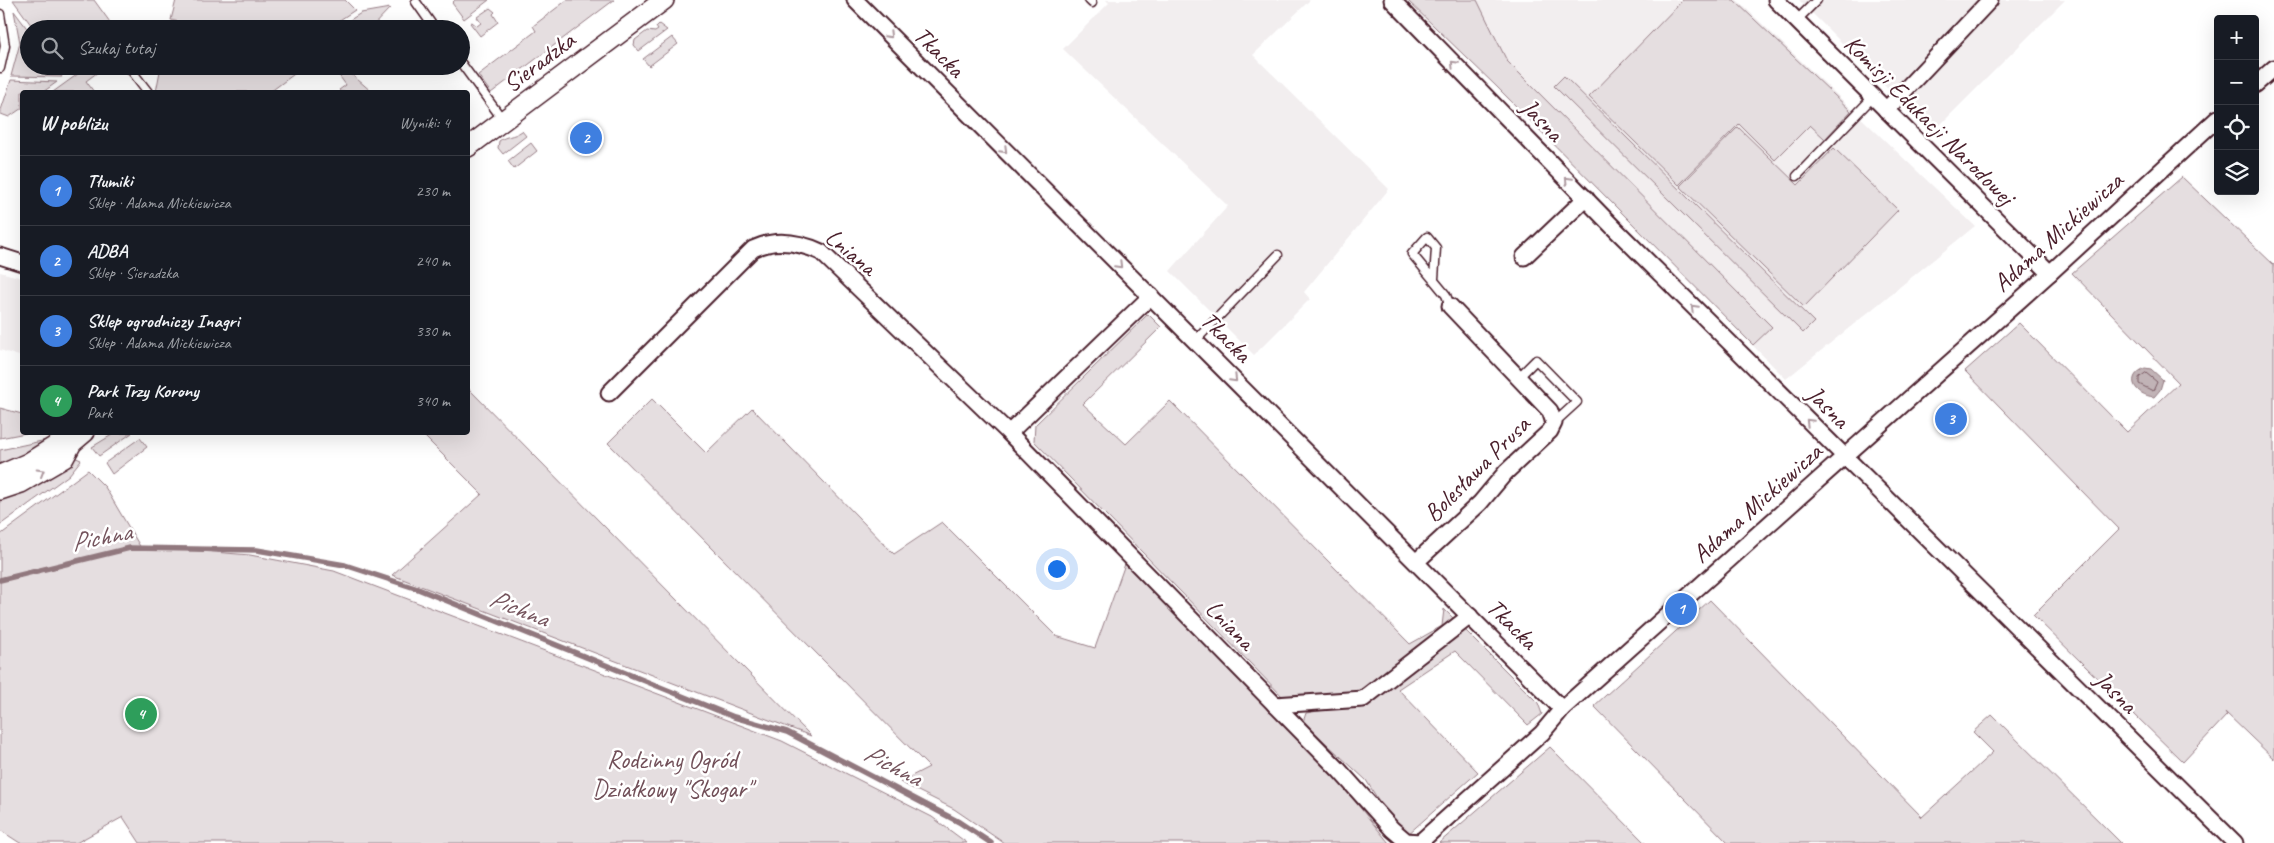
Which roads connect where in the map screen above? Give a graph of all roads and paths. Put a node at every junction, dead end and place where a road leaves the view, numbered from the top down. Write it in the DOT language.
graph roads {
  1 [pos="664,0"];
  2 [pos="855,0"];
  3 [pos="1392,0"];
  4 [pos="1776,0"];
  5 [pos="1817,0"];
  6 [pos="1990,0"];
  7 [pos="416,2"];
  8 [pos="0,14"];
  9 [pos="429,20"];
  10 [pos="1796,21"];
  11 [pos="0,68"];
  12 [pos="2274,68"];
  13 [pos="135,75"];
  14 [pos="470,75"];
  15 [pos="2259,81"];
  16 [pos="146,90"];
  17 [pos="1873,97"];
  18 [pos="1886,110"];
  19 [pos="503,120"];
  20 [pos="2214,122"];
  21 [pos="470,145"];
  22 [pos="1797,176"];
  23 [pos="1586,198"];
  24 [pos="1278,255"];
  25 [pos="0,256"];
  26 [pos="1524,257"];
  27 [pos="20,262"];
  28 [pos="2050,273"];
  29 [pos="1434,279"];
  30 [pos="1151,296"];
  31 [pos="1450,306"];
  32 [pos="1196,340"];
  33 [pos="1518,378"];
  34 [pos="609,393"];
  35 [pos="1554,423"];
  36 [pos="1009,433"];
  37 [pos="78,438"];
  38 [pos="1844,457"];
  39 [pos="0,475"];
  40 [pos="0,490"];
  41 [pos="1416,562"];
  42 [pos="1470,616"];
  43 [pos="1275,705"];
  44 [pos="1562,709"];
  45 [pos="1420,843"];
  46 [pos="2235,843"];
  1 -- 19 [label="street, Sieradzka"];
  2 -- 30 [label="street, Tkacka, one-way"];
  23 -- 3 [label="street, Jasna, one-way"];
  4 -- 10 [label="street, Komisji Edukacji Narodowej"];
  5 -- 10 [label="lane"];
  6 -- 18 [label="street"];
  7 -- 9 [label="lane"];
  8 -- 11 [label="lane"];
  10 -- 17 [label="street, Komisji Edukacji Narodowej"];
  12 -- 15 [label="street"];
  13 -- 16 [label="lane"];
  14 -- 19 [label="lane"];
  17 -- 18 [label="street, Komisji Edukacji Narodowej"];
  17 -- 22 [label="lane"];
  18 -- 28 [label="street, Komisji Edukacji Narodowej"];
  19 -- 21 [label="street, Sieradzka"];
  20 -- 28 [label="street, Adama Mickiewicza"];
  23 -- 26 [label="street"];
  38 -- 23 [label="street, Jasna, one-way"];
  24 -- 32 [label="lane"];
  25 -- 27 [label="street"];
  28 -- 38 [label="street, Adama Mickiewicza"];
  29 -- 29 [label="lane"];
  29 -- 31 [label="lane"];
  30 -- 32 [label="street, Tkacka"];
  30 -- 36 [label="street"];
  31 -- 33 [label="street, Bolesława Prusa"];
  32 -- 41 [label="street, Tkacka, one-way"];
  33 -- 35 [label="street, Bolesława Prusa"];
  33 -- 35 [label="lane"];
  34 -- 36 [label="street, Lniana"];
  35 -- 41 [label="street, Bolesława Prusa"];
  36 -- 43 [label="street, Lniana"];
  37 -- 39 [label="street"];
  40 -- 37 [label="street, one-way"];
  38 -- 44 [label="street, Adama Mickiewicza"];
  38 -- 46 [label="street, Jasna"];
  41 -- 42 [label="street, Tkacka"];
  42 -- 43 [label="street"];
  42 -- 44 [label="street, Tkacka"];
  43 -- 45 [label="street, Lniana"];
  44 -- 45 [label="street, Adama Mickiewicza"];
}
